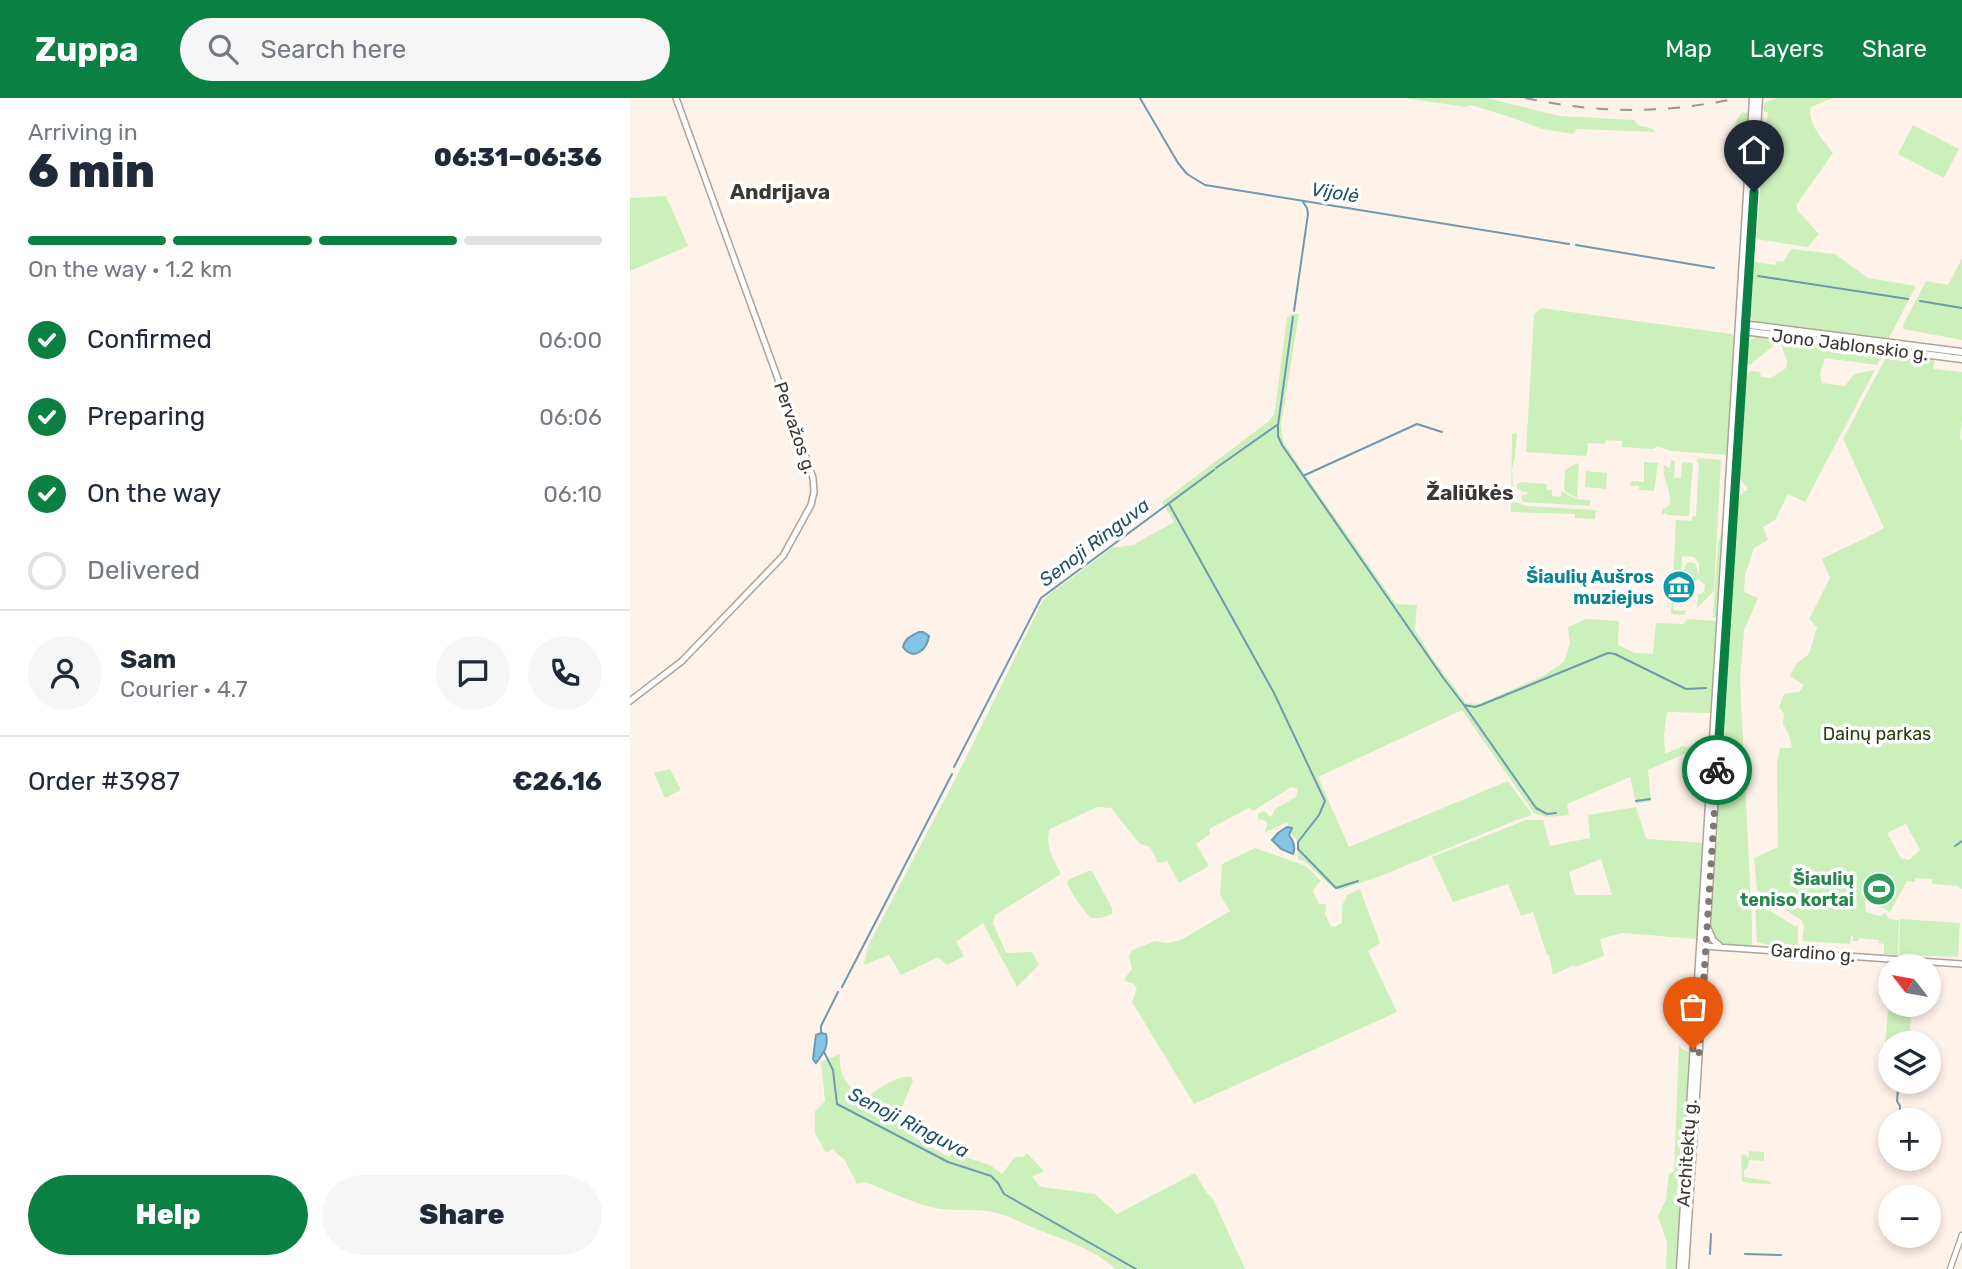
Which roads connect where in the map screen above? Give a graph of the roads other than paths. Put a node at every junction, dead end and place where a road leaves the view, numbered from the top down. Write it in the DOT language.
graph roads {
  1 [pos="676,98"];
  2 [pos="1754,98"];
  3 [pos="1759,98"];
  4 [pos="1756,112"];
  5 [pos="1742,328"];
  6 [pos="1962,352"];
  7 [pos="1962,359"];
  8 [pos="630,701"];
  9 [pos="1712,794"];
  10 [pos="1707,927"];
  11 [pos="1703,946"];
  12 [pos="1726,947"];
  13 [pos="1878,958"];
  14 [pos="1941,962"];
  15 [pos="1941,962"];
  16 [pos="1962,963"];
  17 [pos="1696,1054"];
  18 [pos="1962,1235"];
  19 [pos="1680,1269"];
  20 [pos="1685,1269"];
  21 [pos="1950,1269"];
  1 -- 8 [label="main road, Pervažos g."];
  2 -- 4 [label="main road"];
  3 -- 4 [label="main road"];
  4 -- 5 [label="main road, Architektų g."];
  5 -- 6 [label="main road, Jono Jablonskio g."];
  5 -- 7 [label="main road, Jono Jablonskio g."];
  5 -- 9 [label="main road, Architektų g."];
  9 -- 10 [label="main road, Architektų g."];
  9 -- 11 [label="main road, Architektų g."];
  10 -- 11 [label="main road, Architektų g."];
  10 -- 12 [label="main road"];
  11 -- 12 [label="main road, Gardino g."];
  11 -- 17 [label="main road, Architektų g."];
  12 -- 13 [label="main road, Gardino g."];
  14 -- 16 [label="main road, Gardino g."];
  15 -- 16 [label="main road, Gardino g."];
  17 -- 19 [label="main road, Architektų g."];
  17 -- 20 [label="main road, Architektų g."];
  18 -- 21 [label="street"];
}
